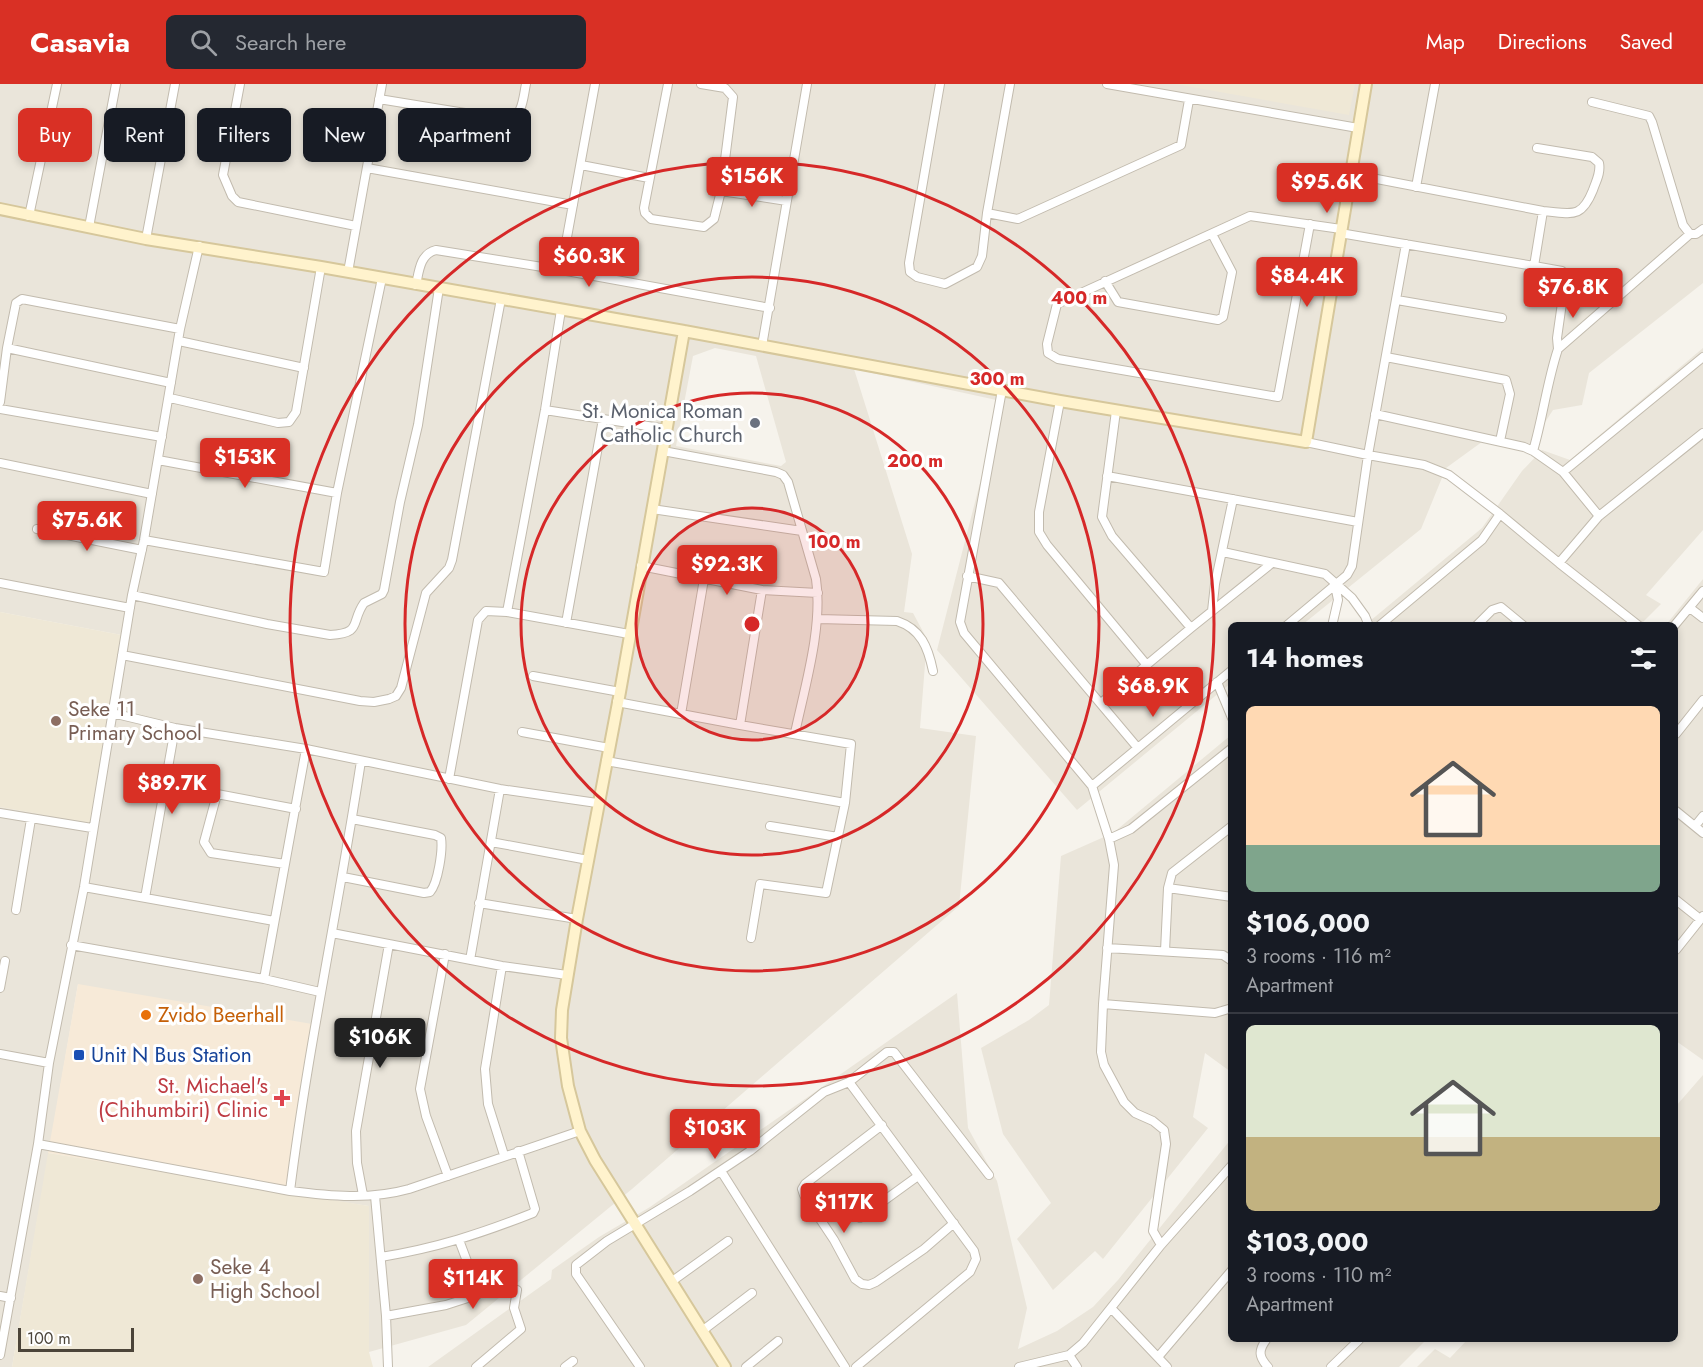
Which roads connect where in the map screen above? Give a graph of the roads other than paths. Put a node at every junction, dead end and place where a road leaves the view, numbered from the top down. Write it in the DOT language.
graph roads {
  1 [pos="57,84"];
  2 [pos="116,84"];
  3 [pos="175,84"];
  4 [pos="240,84"];
  5 [pos="382,84"];
  6 [pos="526,84"];
  7 [pos="595,84"];
  8 [pos="668,84"];
  9 [pos="701,84"];
  10 [pos="807,84"];
  11 [pos="940,84"];
  12 [pos="1010,84"];
  13 [pos="1107,84"];
  14 [pos="1366,84"];
  15 [pos="1435,84"];
  16 [pos="379,99"];
  17 [pos="1189,100"];
  18 [pos="1592,102"];
  19 [pos="1358,128"];
  20 [pos="1537,148"];
  21 [pos="581,165"];
  22 [pos="368,168"];
  23 [pos="1351,174"];
  24 [pos="649,178"];
  25 [pos="1416,187"];
  26 [pos="721,190"];
  27 [pos="787,201"];
  28 [pos="573,205"];
  29 [pos="0,209"];
  30 [pos="1543,211"];
  31 [pos="987,213"];
  32 [pos="29,216"];
  33 [pos="1310,224"];
  34 [pos="356,226"];
  35 [pos="89,228"];
  36 [pos="1703,229"];
  37 [pos="1341,231"];
  38 [pos="1212,234"];
  39 [pos="1690,234"];
  40 [pos="146,239"];
  41 [pos="1406,244"];
  42 [pos="199,246"];
  43 [pos="1534,266"];
  44 [pos="321,267"];
  45 [pos="561,270"];
  46 [pos="348,272"];
  47 [pos="382,278"];
  48 [pos="1105,281"];
  49 [pos="416,285"];
  50 [pos="439,288"];
  51 [pos="501,299"];
  52 [pos="1397,300"];
  53 [pos="770,308"];
  54 [pos="561,310"];
  55 [pos="1502,318"];
  56 [pos="180,329"];
  57 [pos="684,331"];
  58 [pos="179,341"];
  59 [pos="762,346"];
  60 [pos="7,348"];
  61 [pos="1558,349"];
  62 [pos="1386,357"];
  63 [pos="1703,357"];
  64 [pos="304,368"];
  65 [pos="171,383"];
  66 [pos="1002,390"];
  67 [pos="170,398"];
  68 [pos="0,402"];
  69 [pos="1060,402"];
  70 [pos="0,409"];
  71 [pos="545,410"];
  72 [pos="1116,411"];
  73 [pos="1376,414"];
  74 [pos="603,418"];
  75 [pos="667,429"];
  76 [pos="1703,433"];
  77 [pos="162,437"];
  78 [pos="1500,441"];
  79 [pos="1306,442"];
  80 [pos="663,451"];
  81 [pos="1533,451"];
  82 [pos="1368,455"];
  83 [pos="158,460"];
  84 [pos="0,463"];
  85 [pos="1563,472"];
  86 [pos="1107,476"];
  87 [pos="337,492"];
  88 [pos="152,494"];
  89 [pos="1233,499"];
  90 [pos="652,509"];
  91 [pos="1500,514"];
  92 [pos="1599,516"];
  93 [pos="1358,522"];
  94 [pos="37,529"];
  95 [pos="802,531"];
  96 [pos="144,540"];
  97 [pos="142,550"];
  98 [pos="1223,552"];
  99 [pos="1272,563"];
  100 [pos="1558,563"];
  101 [pos="641,566"];
  102 [pos="967,576"];
  103 [pos="704,579"];
  104 [pos="0,584"];
  105 [pos="1335,585"];
  106 [pos="762,590"];
  107 [pos="1703,591"];
  108 [pos="818,593"];
  109 [pos="132,595"];
  110 [pos="130,608"];
  111 [pos="1690,608"];
  112 [pos="1212,611"];
  113 [pos="507,612"];
  114 [pos="1703,618"];
  115 [pos="818,619"];
  116 [pos="1291,622"];
  117 [pos="1333,622"];
  118 [pos="1367,622"];
  119 [pos="1384,622"];
  120 [pos="1480,622"];
  121 [pos="1519,622"];
  122 [pos="1634,622"];
  123 [pos="1678,622"];
  124 [pos="566,623"];
  125 [pos="1191,628"];
  126 [pos="629,634"];
  127 [pos="122,655"];
  128 [pos="1146,664"];
  129 [pos="933,671"];
  130 [pos="1228,673"];
  131 [pos="533,676"];
  132 [pos="1217,682"];
  133 [pos="619,697"];
  134 [pos="1703,700"];
  135 [pos="1101,703"];
  136 [pos="1228,708"];
  137 [pos="112,713"];
  138 [pos="681,714"];
  139 [pos="740,726"];
  140 [pos="175,728"];
  141 [pos="1678,731"];
  142 [pos="522,732"];
  143 [pos="795,733"];
  144 [pos="1137,747"];
  145 [pos="609,748"];
  146 [pos="306,749"];
  147 [pos="1228,751"];
  148 [pos="361,761"];
  149 [pos="606,761"];
  150 [pos="449,779"];
  151 [pos="1092,786"];
  152 [pos="500,789"];
  153 [pos="597,803"];
  154 [pos="845,803"];
  155 [pos="296,809"];
  156 [pos="0,813"];
  157 [pos="1678,813"];
  158 [pos="1703,816"];
  159 [pos="31,819"];
  160 [pos="352,819"];
  161 [pos="770,826"];
  162 [pos="1695,826"];
  163 [pos="92,828"];
  164 [pos="1228,829"];
  165 [pos="1703,833"];
  166 [pos="838,837"];
  167 [pos="1109,839"];
  168 [pos="491,842"];
  169 [pos="588,860"];
  170 [pos="285,864"];
  171 [pos="343,877"];
  172 [pos="84,887"];
  173 [pos="1168,888"];
  174 [pos="1228,896"];
  175 [pos="145,898"];
  176 [pos="1678,901"];
  177 [pos="479,903"];
  178 [pos="16,910"];
  179 [pos="1702,917"];
  180 [pos="577,918"];
  181 [pos="274,921"];
  182 [pos="332,933"];
  183 [pos="751,938"];
  184 [pos="389,944"];
  185 [pos="71,945"];
  186 [pos="1678,947"];
  187 [pos="1107,948"];
  188 [pos="1165,951"];
  189 [pos="446,954"];
  190 [pos="1228,958"];
  191 [pos="470,960"];
  192 [pos="5,961"];
  193 [pos="502,966"];
  194 [pos="567,975"];
  195 [pos="264,980"];
  196 [pos="0,988"];
  197 [pos="320,992"];
  198 [pos="1103,1004"];
  199 [pos="1228,1009"];
  200 [pos="0,1054"];
  201 [pos="49,1063"];
  202 [pos="849,1082"];
  203 [pos="882,1125"];
  204 [pos="580,1131"];
  205 [pos="38,1144"];
  206 [pos="518,1151"];
  207 [pos="504,1155"];
  208 [pos="1228,1170"];
  209 [pos="721,1171"];
  210 [pos="989,1175"];
  211 [pos="448,1176"];
  212 [pos="918,1176"];
  213 [pos="290,1191"];
  214 [pos="363,1195"];
  215 [pos="375,1196"];
  216 [pos="860,1218"];
  217 [pos="954,1222"];
  218 [pos="634,1224"];
  219 [pos="459,1240"];
  220 [pos="728,1241"];
  221 [pos="1161,1245"];
  222 [pos="381,1257"];
  223 [pos="1228,1275"];
  224 [pos="671,1282"];
  225 [pos="518,1290"];
  226 [pos="752,1293"];
  227 [pos="0,1296"];
  228 [pos="11,1298"];
  229 [pos="1111,1308"];
  230 [pos="386,1316"];
  231 [pos="702,1331"];
  232 [pos="778,1341"];
  233 [pos="1264,1342"];
  234 [pos="1357,1342"];
  235 [pos="0,1355"];
  236 [pos="1069,1355"];
  237 [pos="1158,1357"];
  238 [pos="573,1361"];
  239 [pos="387,1367"];
  240 [pos="476,1367"];
  241 [pos="565,1367"];
  242 [pos="640,1367"];
  243 [pos="725,1367"];
  244 [pos="746,1367"];
  245 [pos="845,1367"];
  246 [pos="856,1367"];
  247 [pos="1019,1367"];
  248 [pos="1077,1367"];
  249 [pos="1167,1367"];
  250 [pos="1268,1367"];
  251 [pos="1331,1367"];
  1 -- 32 [label="street"];
  2 -- 35 [label="street"];
  3 -- 40 [label="street"];
  4 -- 34 [label="street"];
  5 -- 16 [label="street"];
  6 -- 16 [label="street"];
  7 -- 21 [label="street"];
  8 -- 24 [label="street"];
  9 -- 26 [label="street"];
  10 -- 27 [label="street"];
  11 -- 31 [label="street"];
  12 -- 31 [label="street"];
  13 -- 17 [label="street"];
  14 -- 19 [label="street"];
  15 -- 25 [label="street"];
  16 -- 22 [label="street"];
  17 -- 19 [label="street"];
  17 -- 31 [label="street"];
  18 -- 39 [label="street"];
  19 -- 23 [label="street"];
  20 -- 30 [label="street"];
  21 -- 24 [label="street"];
  21 -- 28 [label="street"];
  22 -- 28 [label="street"];
  22 -- 34 [label="street"];
  23 -- 25 [label="street"];
  23 -- 37 [label="street"];
  24 -- 26 [label="street"];
  25 -- 30 [label="street"];
  26 -- 27 [label="street"];
  27 -- 53 [label="street"];
  28 -- 45 [label="street"];
  29 -- 32 [label="street"];
  30 -- 43 [label="street"];
  32 -- 35 [label="street"];
  33 -- 37 [label="street"];
  33 -- 38 [label="street"];
  33 -- 48 [label="street"];
  34 -- 46 [label="street"];
  35 -- 40 [label="street"];
  36 -- 39 [label="street"];
  37 -- 41 [label="street"];
  37 -- 79 [label="street"];
  38 -- 48 [label="street"];
  38 -- 48 [label="street"];
  39 -- 61 [label="street"];
  40 -- 42 [label="street"];
  41 -- 43 [label="street"];
  41 -- 52 [label="street"];
  42 -- 44 [label="street"];
  42 -- 56 [label="street"];
  43 -- 61 [label="street"];
  44 -- 46 [label="street"];
  44 -- 64 [label="street"];
  45 -- 49 [label="street"];
  45 -- 53 [label="street"];
  46 -- 47 [label="street"];
  47 -- 49 [label="street"];
  47 -- 87 [label="street"];
  49 -- 50 [label="street"];
  50 -- 51 [label="street"];
  50 -- 109 [label="street"];
  51 -- 54 [label="street"];
  51 -- 127 [label="street"];
  52 -- 55 [label="street"];
  52 -- 62 [label="street"];
  53 -- 59 [label="street"];
  54 -- 57 [label="street"];
  54 -- 71 [label="street"];
  56 -- 58 [label="street"];
  56 -- 60 [label="street"];
  57 -- 59 [label="street"];
  57 -- 75 [label="street"];
  58 -- 64 [label="street"];
  58 -- 65 [label="street"];
  59 -- 66 [label="street"];
  60 -- 65 [label="street"];
  60 -- 68 [label="street"];
  61 -- 81 [label="street"];
  62 -- 73 [label="street"];
  62 -- 78 [label="street"];
  63 -- 85 [label="street"];
  64 -- 67 [label="street"];
  65 -- 67 [label="street"];
  66 -- 69 [label="street"];
  66 -- 102 [label="street"];
  67 -- 77 [label="street"];
  69 -- 72 [label="street"];
  69 -- 128 [label="street"];
  70 -- 77 [label="street"];
  71 -- 74 [label="street"];
  71 -- 113 [label="street"];
  72 -- 79 [label="street"];
  72 -- 86 [label="street"];
  73 -- 78 [label="street"];
  73 -- 82 [label="street"];
  74 -- 75 [label="street"];
  74 -- 124 [label="street"];
  75 -- 80 [label="street"];
  76 -- 92 [label="street"];
  77 -- 83 [label="street"];
  78 -- 81 [label="street"];
  79 -- 82 [label="street"];
  80 -- 90 [label="street"];
  80 -- 95 [label="street"];
  81 -- 85 [label="street"];
  82 -- 91 [label="street"];
  82 -- 93 [label="street"];
  83 -- 87 [label="street"];
  83 -- 88 [label="street"];
  84 -- 88 [label="street"];
  85 -- 92 [label="street"];
  86 -- 89 [label="street"];
  86 -- 125 [label="street"];
  87 -- 96 [label="street"];
  88 -- 96 [label="street"];
  89 -- 93 [label="street"];
  89 -- 98 [label="street"];
  90 -- 95 [label="street"];
  90 -- 101 [label="street"];
  91 -- 100 [label="street"];
  91 -- 119 [label="street"];
  92 -- 100 [label="street"];
  93 -- 105 [label="street"];
  94 -- 97 [label="street"];
  95 -- 108 [label="street"];
  96 -- 97 [label="street"];
  97 -- 109 [label="street"];
  98 -- 99 [label="street"];
  98 -- 112 [label="street"];
  99 -- 105 [label="street"];
  99 -- 112 [label="street"];
  100 -- 122 [label="street"];
  101 -- 103 [label="street"];
  101 -- 126 [label="street"];
  102 -- 135 [label="street"];
  102 -- 151 [label="street"];
  103 -- 106 [label="street"];
  103 -- 138 [label="street"];
  104 -- 110 [label="street"];
  105 -- 116 [label="street"];
  105 -- 117 [label="street"];
  105 -- 118 [label="street"];
  106 -- 108 [label="street"];
  106 -- 139 [label="street"];
  107 -- 111 [label="street"];
  108 -- 115 [label="street"];
  109 -- 110 [label="street"];
  110 -- 127 [label="street"];
  111 -- 114 [label="street"];
  111 -- 123 [label="street"];
  112 -- 125 [label="street"];
  113 -- 124 [label="street"];
  113 -- 150 [label="street"];
  115 -- 129 [label="street"];
  115 -- 143 [label="street"];
  120 -- 121 [label="street"];
  124 -- 126 [label="street"];
  125 -- 128 [label="street"];
  126 -- 133 [label="street"];
  127 -- 137 [label="street"];
  128 -- 135 [label="street"];
  130 -- 132 [label="street"];
  131 -- 133 [label="street"];
  132 -- 136 [label="street"];
  132 -- 144 [label="street"];
  133 -- 138 [label="street"];
  133 -- 145 [label="street"];
  134 -- 141 [label="street"];
  135 -- 144 [label="street"];
  137 -- 140 [label="street"];
  137 -- 163 [label="street"];
  138 -- 139 [label="street"];
  139 -- 143 [label="street"];
  140 -- 146 [label="street"];
  140 -- 175 [label="street"];
  142 -- 145 [label="street"];
  143 -- 154 [label="street"];
  144 -- 151 [label="street"];
  145 -- 149 [label="street"];
  146 -- 148 [label="street"];
  146 -- 155 [label="street"];
  147 -- 167 [label="street"];
  148 -- 150 [label="street"];
  148 -- 160 [label="street"];
  149 -- 153 [label="street"];
  149 -- 154 [label="street"];
  150 -- 152 [label="street"];
  151 -- 167 [label="street"];
  152 -- 153 [label="street"];
  152 -- 168 [label="street"];
  153 -- 169 [label="street"];
  154 -- 166 [label="street"];
  155 -- 170 [label="street"];
  155 -- 170 [label="street"];
  156 -- 159 [label="street"];
  157 -- 162 [label="street"];
  158 -- 162 [label="street"];
  159 -- 163 [label="street"];
  159 -- 178 [label="street"];
  160 -- 171 [label="street"];
  160 -- 171 [label="street"];
  161 -- 166 [label="street"];
  162 -- 165 [label="street"];
  163 -- 172 [label="street"];
  164 -- 173 [label="street"];
  166 -- 183 [label="street"];
  167 -- 187 [label="street"];
  168 -- 169 [label="street"];
  168 -- 177 [label="street"];
  169 -- 180 [label="street"];
  170 -- 181 [label="street"];
  171 -- 182 [label="street"];
  172 -- 175 [label="street"];
  172 -- 185 [label="street"];
  173 -- 174 [label="street"];
  173 -- 188 [label="street"];
  175 -- 181 [label="street"];
  176 -- 179 [label="street"];
  177 -- 180 [label="street"];
  177 -- 191 [label="street"];
  179 -- 186 [label="street"];
  180 -- 194 [label="street"];
  181 -- 195 [label="street"];
  182 -- 184 [label="street"];
  182 -- 197 [label="street"];
  184 -- 189 [label="street"];
  184 -- 214 [label="street"];
  185 -- 195 [label="street"];
  185 -- 201 [label="street"];
  187 -- 188 [label="street"];
  187 -- 198 [label="street"];
  188 -- 190 [label="street"];
  189 -- 191 [label="street"];
  189 -- 211 [label="street"];
  191 -- 193 [label="street"];
  192 -- 196 [label="street"];
  193 -- 194 [label="street"];
  193 -- 207 [label="street"];
  194 -- 204 [label="street"];
  195 -- 197 [label="street"];
  197 -- 213 [label="street"];
  198 -- 199 [label="street"];
  198 -- 221 [label="street"];
  200 -- 201 [label="street"];
  201 -- 205 [label="street"];
  202 -- 203 [label="street"];
  202 -- 209 [label="street"];
  202 -- 210 [label="street"];
  203 -- 212 [label="street"];
  203 -- 217 [label="street"];
  204 -- 206 [label="street"];
  204 -- 218 [label="street"];
  205 -- 213 [label="street"];
  205 -- 228 [label="street"];
  206 -- 207 [label="street"];
  206 -- 219 [label="street"];
  207 -- 211 [label="street"];
  208 -- 221 [label="street"];
  209 -- 218 [label="street"];
  209 -- 245 [label="street"];
  211 -- 215 [label="street"];
  212 -- 216 [label="street"];
  212 -- 217 [label="street"];
  213 -- 214 [label="street"];
  214 -- 215 [label="street"];
  215 -- 222 [label="street"];
  217 -- 246 [label="street"];
  218 -- 224 [label="street"];
  218 -- 242 [label="street"];
  219 -- 222 [label="street"];
  219 -- 230 [label="street"];
  220 -- 224 [label="street"];
  221 -- 229 [label="street"];
  222 -- 230 [label="street"];
  223 -- 237 [label="street"];
  224 -- 231 [label="street"];
  225 -- 240 [label="street"];
  226 -- 231 [label="street"];
  227 -- 228 [label="street"];
  228 -- 235 [label="street"];
  229 -- 236 [label="street"];
  229 -- 237 [label="street"];
  230 -- 239 [label="street"];
  231 -- 243 [label="street"];
  232 -- 244 [label="street"];
  233 -- 250 [label="street"];
  234 -- 251 [label="street"];
  236 -- 247 [label="street"];
  236 -- 248 [label="street"];
  237 -- 249 [label="street"];
  238 -- 241 [label="street"];
}
